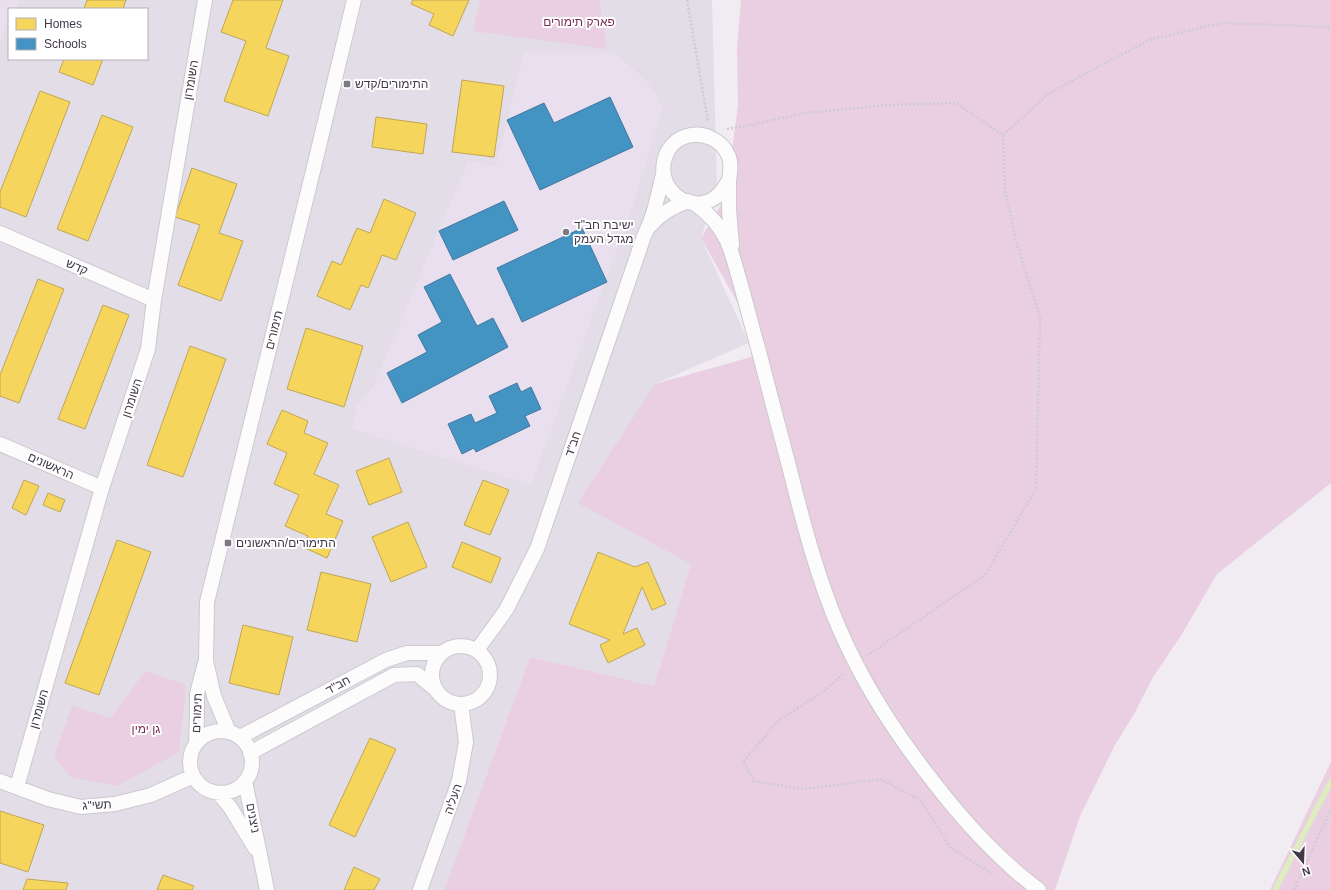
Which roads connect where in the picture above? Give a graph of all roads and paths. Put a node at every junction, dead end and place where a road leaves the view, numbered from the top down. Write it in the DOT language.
graph roads {
  1 [pos="205,0"];
  2 [pos="354,0"];
  3 [pos="687,0"];
  4 [pos="1331,27"];
  5 [pos="709,125"];
  6 [pos="725,129"];
  7 [pos="1003,135"];
  8 [pos="663,174"];
  9 [pos="729,180"];
  10 [pos="691,202"];
  11 [pos="648,228"];
  12 [pos="0,233"];
  13 [pos="732,257"];
  14 [pos="154,300"];
  15 [pos="0,444"];
  16 [pos="102,488"];
  17 [pos="476,650"];
  18 [pos="442,653"];
  19 [pos="206,661"];
  20 [pos="856,663"];
  21 [pos="434,688"];
  22 [pos="461,704"];
  23 [pos="234,734"];
  24 [pos="196,743"];
  25 [pos="250,753"];
  26 [pos="192,776"];
  27 [pos="0,781"];
  28 [pos="246,781"];
  29 [pos="17,787"];
  30 [pos="218,793"];
  31 [pos="1331,809"];
  32 [pos="260,855"];
  33 [pos="993,874"];
  34 [pos="267,890"];
  35 [pos="420,890"];
  36 [pos="1039,890"];
  37 [pos="1294,890"];
  1 -- 14 [label="street, השומרון"];
  2 -- 19 [label="street, תימורים"];
  3 -- 5 [label="path"];
  4 -- 7 [label="path"];
  6 -- 7 [label="path"];
  7 -- 20 [label="path"];
  8 -- 9 [label="street"];
  8 -- 10 [label="street"];
  8 -- 11 [label="street, חב\"ד"];
  9 -- 10 [label="street"];
  9 -- 13 [label="street"];
  10 -- 11 [label="street, חב\"ד"];
  10 -- 13 [label="street"];
  11 -- 17 [label="street, חב\"ד"];
  12 -- 14 [label="street, קדש"];
  13 -- 20 [label="street"];
  14 -- 16 [label="street, השומרון"];
  15 -- 16 [label="street, הראשונים"];
  16 -- 29 [label="street, השומרון"];
  17 -- 18 [label="street"];
  17 -- 22 [label="street"];
  18 -- 21 [label="street"];
  18 -- 23 [label="street, חב\"ד"];
  19 -- 23 [label="street, תימורים"];
  19 -- 24 [label="street, תימורים"];
  20 -- 33 [label="path"];
  20 -- 36 [label="street"];
  21 -- 22 [label="street"];
  21 -- 25 [label="street, חב\"ד"];
  22 -- 35 [label="street, העליה"];
  23 -- 24 [label="street"];
  23 -- 25 [label="street"];
  24 -- 26 [label="street"];
  25 -- 28 [label="street"];
  26 -- 29 [label="street, תשי\"ג"];
  26 -- 30 [label="street"];
  27 -- 29 [label="street, תשי\"ג"];
  28 -- 30 [label="street"];
  28 -- 32 [label="street, ניצנים"];
  30 -- 32 [label="street, ניצנים"];
  31 -- 37 [label="path"];
  32 -- 34 [label="street, ניצנים"];
}
